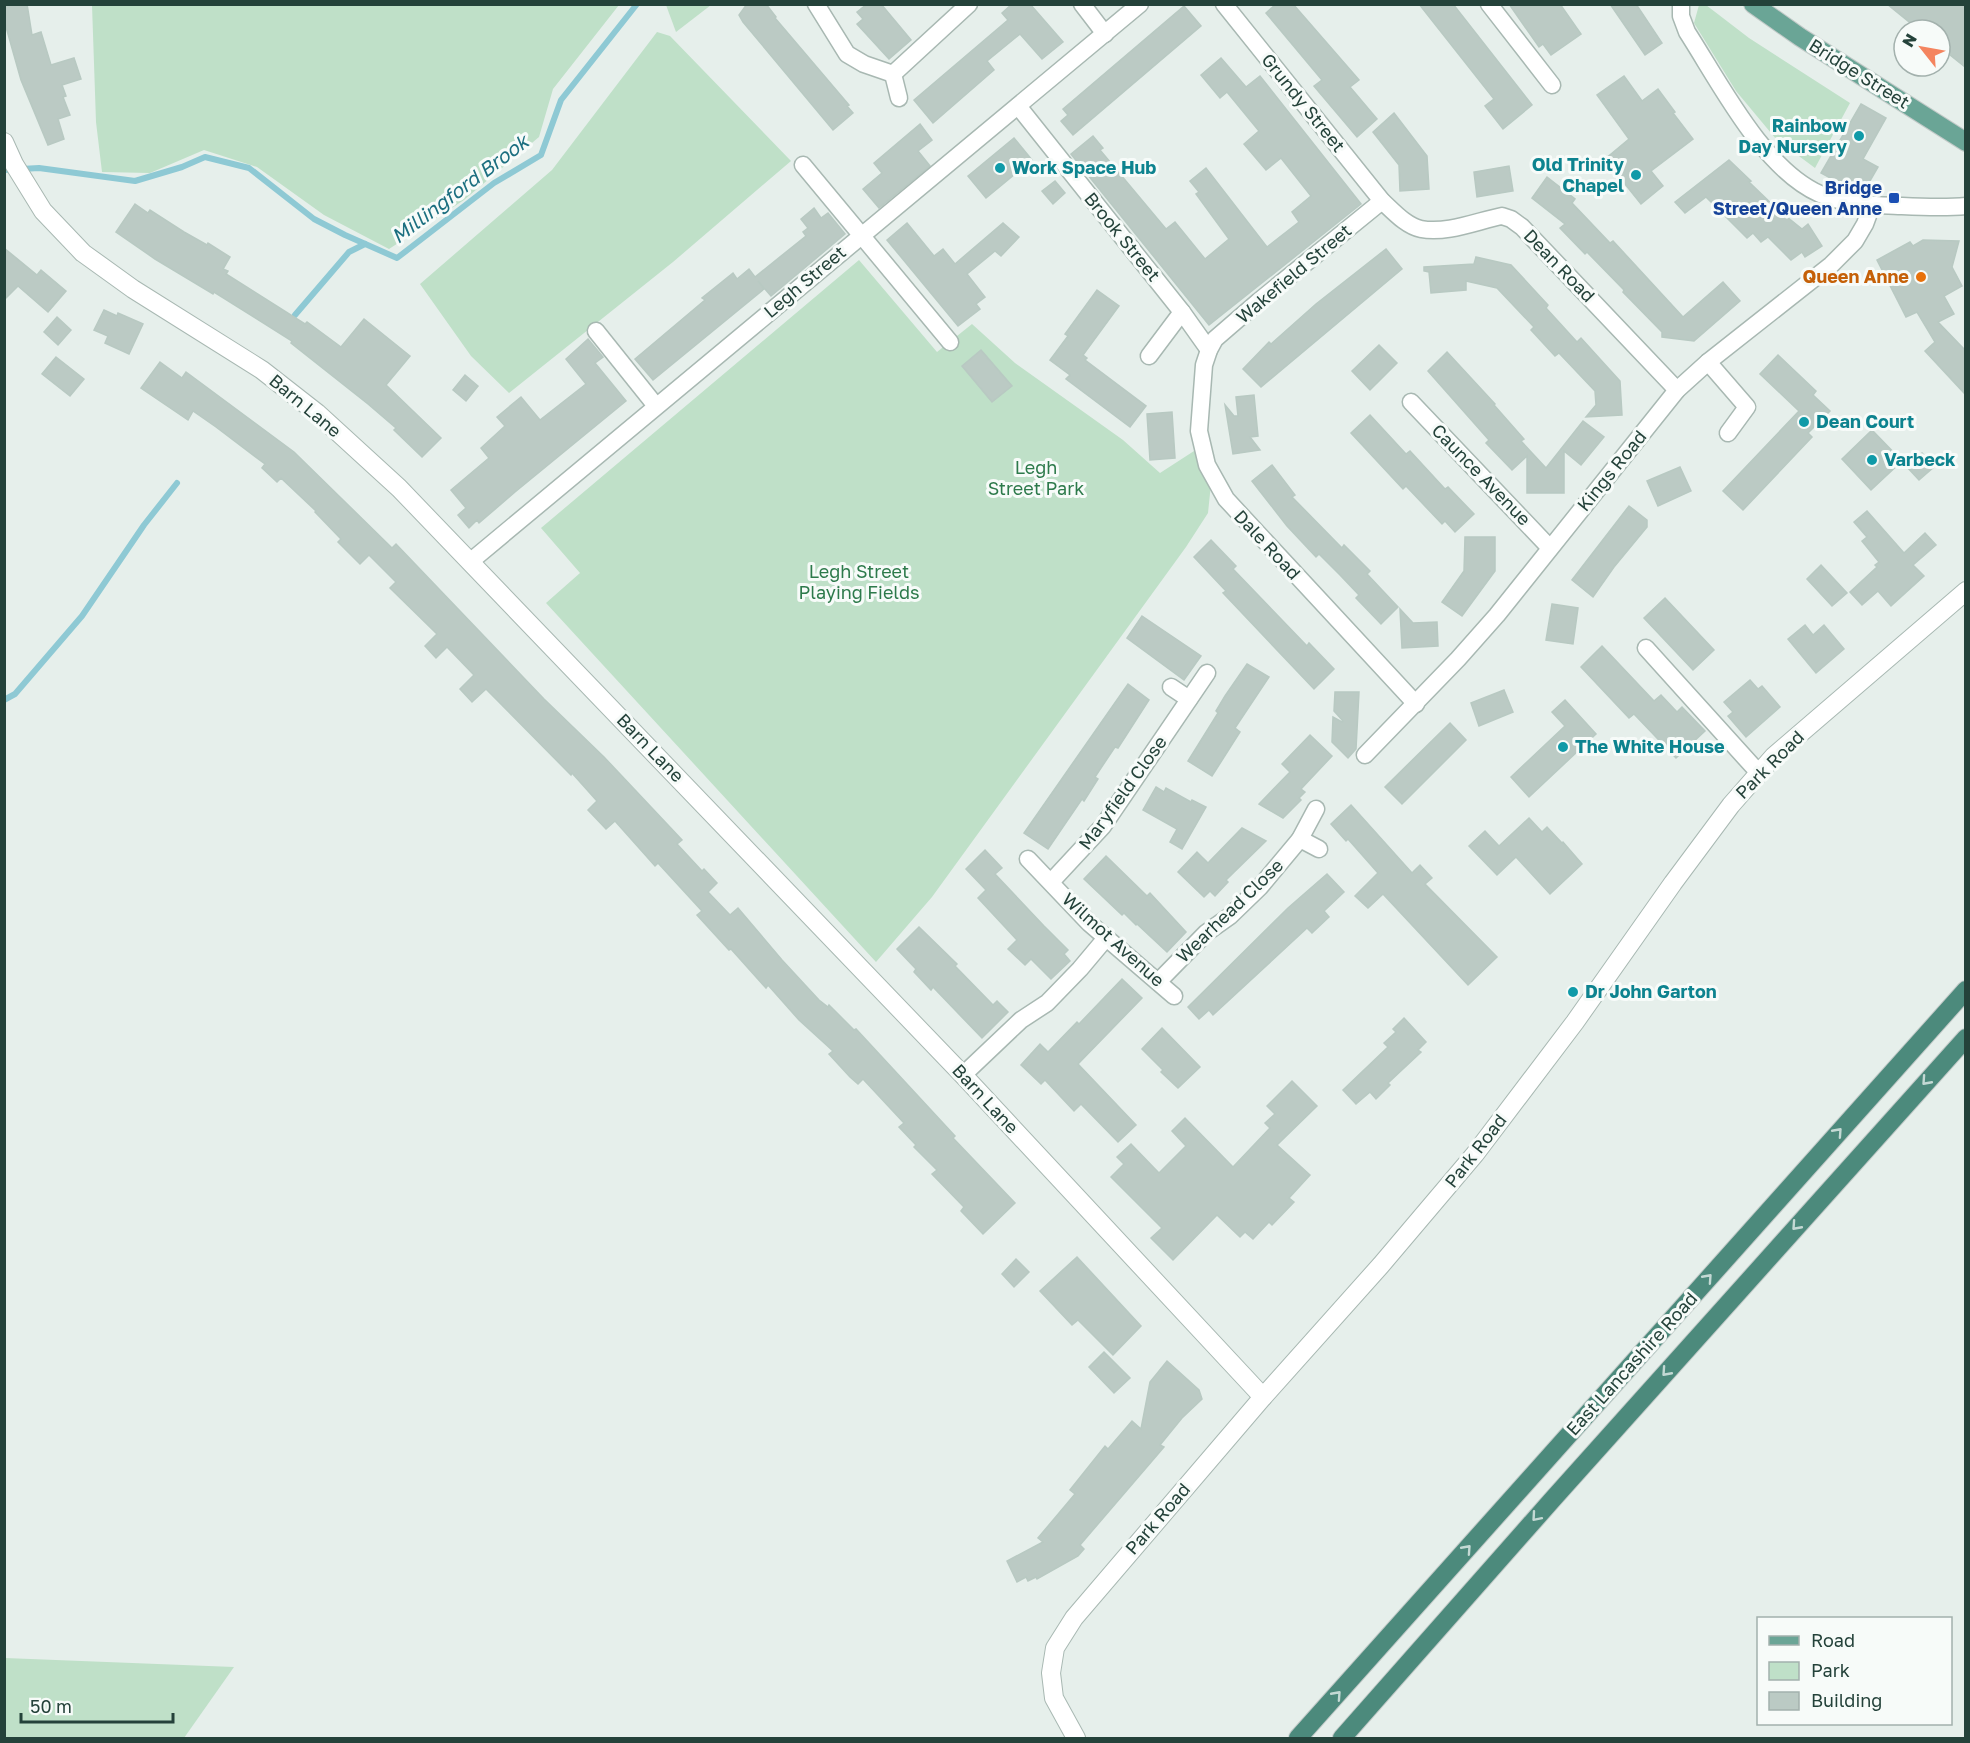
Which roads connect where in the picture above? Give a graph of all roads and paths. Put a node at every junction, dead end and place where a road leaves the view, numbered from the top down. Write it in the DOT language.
graph roads {
  1 [pos="816,4"];
  2 [pos="969,4"];
  3 [pos="1082,4"];
  4 [pos="1140,4"];
  5 [pos="1224,4"];
  6 [pos="1489,4"];
  7 [pos="1681,4"];
  8 [pos="1753,4"];
  9 [pos="1105,34"];
  10 [pos="893,74"];
  11 [pos="1551,85"];
  12 [pos="899,98"];
  13 [pos="1018,106"];
  14 [pos="4,142"];
  15 [pos="1965,142"];
  16 [pos="803,165"];
  17 [pos="1382,201"];
  18 [pos="1872,205"];
  19 [pos="1965,206"];
  20 [pos="861,235"];
  21 [pos="1182,312"];
  22 [pos="596,331"];
  23 [pos="950,342"];
  24 [pos="1209,350"];
  25 [pos="1149,356"];
  26 [pos="1708,362"];
  27 [pos="1677,390"];
  28 [pos="1411,402"];
  29 [pos="656,406"];
  30 [pos="1728,433"];
  31 [pos="1550,548"];
  32 [pos="471,561"];
  33 [pos="1965,591"];
  34 [pos="1646,648"];
  35 [pos="1207,673"];
  36 [pos="1171,687"];
  37 [pos="1189,699"];
  38 [pos="1416,704"];
  39 [pos="1365,754"];
  40 [pos="1758,772"];
  41 [pos="1316,809"];
  42 [pos="1300,839"];
  43 [pos="1319,849"];
  44 [pos="1028,859"];
  45 [pos="1051,882"];
  46 [pos="1106,938"];
  47 [pos="1158,982"];
  48 [pos="1965,990"];
  49 [pos="1174,996"];
  50 [pos="1965,1038"];
  51 [pos="963,1075"];
  52 [pos="1263,1397"];
  53 [pos="1076,1738"];
  54 [pos="1298,1738"];
  55 [pos="1342,1738"];
  1 -- 10 [label="street"];
  2 -- 10 [label="street"];
  3 -- 9 [label="street"];
  4 -- 9 [label="street, Legh Street"];
  5 -- 17 [label="street, Grundy Street"];
  6 -- 11 [label="street"];
  7 -- 18 [label="street"];
  8 -- 15 [label="main road, Bridge Street"];
  9 -- 13 [label="street, Legh Street"];
  10 -- 12 [label="street"];
  13 -- 20 [label="street, Legh Street"];
  13 -- 21 [label="street, Brook Street"];
  14 -- 32 [label="street, Barn Lane"];
  16 -- 20 [label="street"];
  17 -- 24 [label="street, Wakefield Street"];
  17 -- 27 [label="street, Dean Road"];
  18 -- 19 [label="street"];
  18 -- 26 [label="street, Kings Road"];
  20 -- 23 [label="street"];
  20 -- 29 [label="street, Legh Street"];
  21 -- 24 [label="street, Brook Street"];
  21 -- 25 [label="street"];
  22 -- 29 [label="street"];
  24 -- 38 [label="street, Dale Road"];
  26 -- 27 [label="street, Kings Road"];
  26 -- 30 [label="street"];
  27 -- 31 [label="street, Kings Road"];
  28 -- 31 [label="street, Caunce Avenue"];
  29 -- 32 [label="street, Legh Street"];
  31 -- 38 [label="street, Kings Road"];
  32 -- 51 [label="street, Barn Lane"];
  33 -- 40 [label="street, Park Road"];
  34 -- 40 [label="street"];
  35 -- 37 [label="street, Maryfield Close"];
  36 -- 37 [label="street"];
  37 -- 45 [label="street, Maryfield Close"];
  38 -- 39 [label="street, Kings Road"];
  40 -- 52 [label="street, Park Road"];
  41 -- 42 [label="street, Wearhead Close"];
  42 -- 43 [label="street"];
  42 -- 47 [label="street, Wearhead Close"];
  44 -- 45 [label="street, Wilmot Avenue"];
  45 -- 46 [label="street, Wilmot Avenue"];
  46 -- 47 [label="street, Wilmot Avenue"];
  46 -- 51 [label="street"];
  47 -- 49 [label="street, Wilmot Avenue"];
  54 -- 48 [label="highway, East Lancashire Road, one-way"];
  50 -- 55 [label="highway, East Lancashire Road, one-way"];
  51 -- 52 [label="street, Barn Lane"];
  52 -- 53 [label="street, Park Road"];
}
